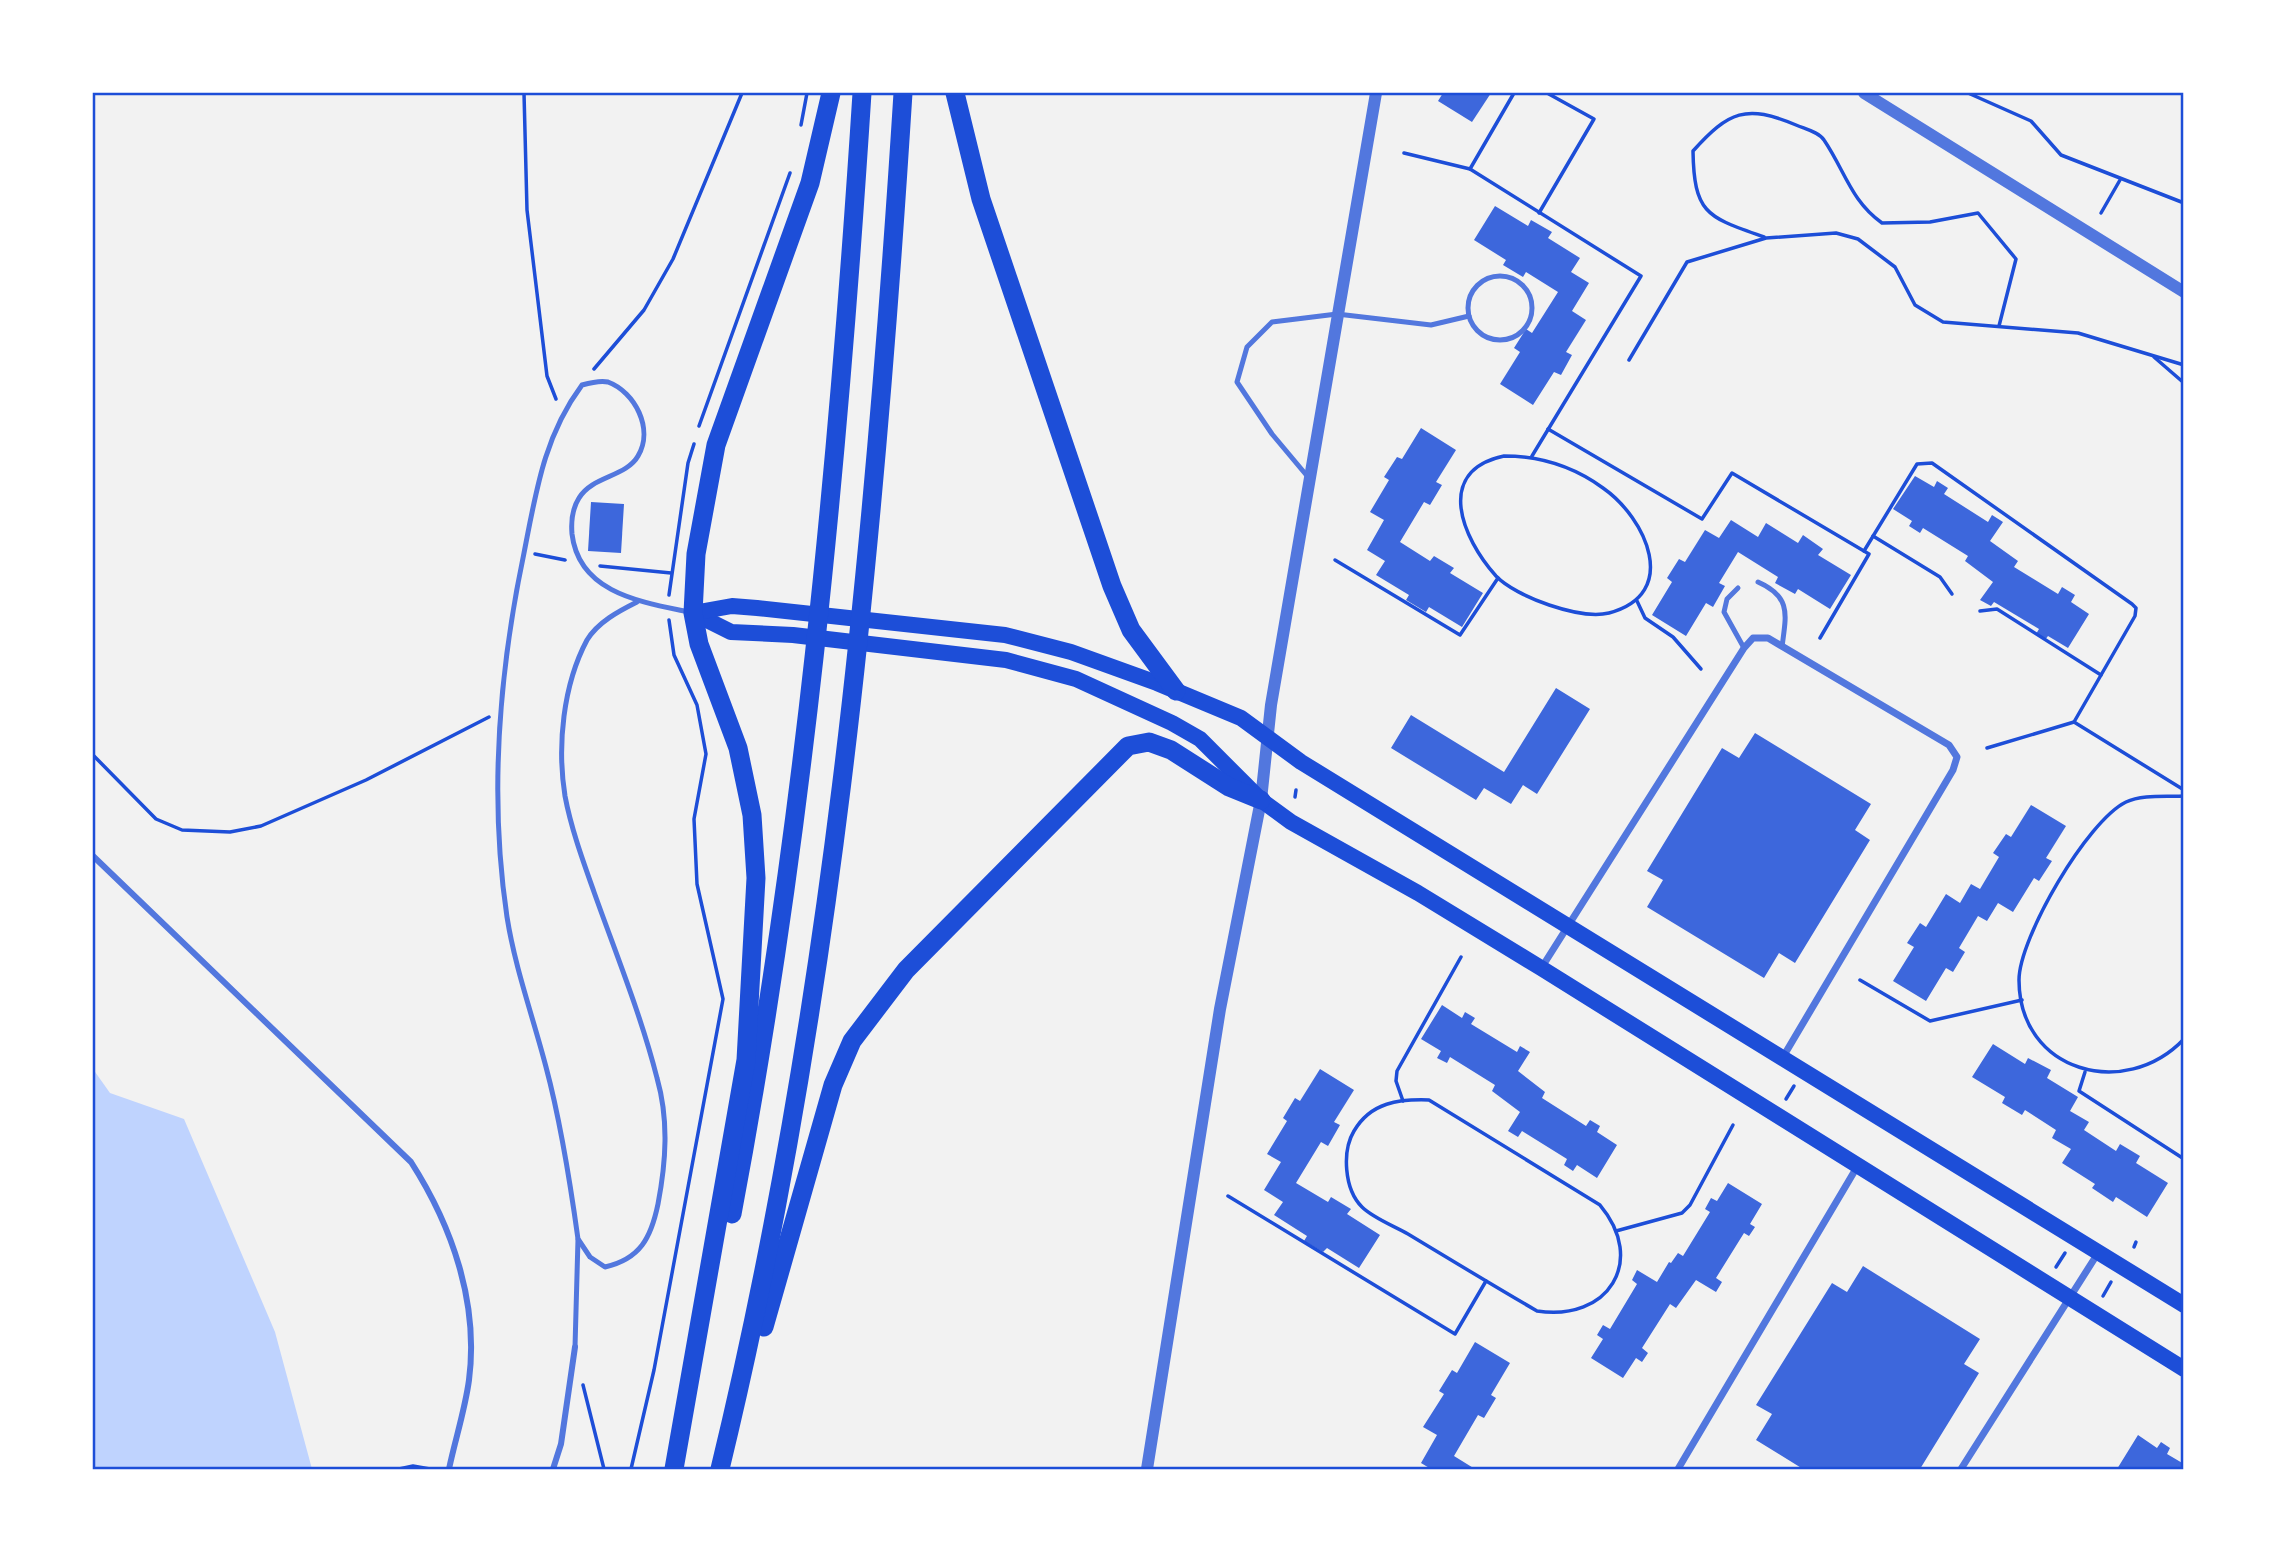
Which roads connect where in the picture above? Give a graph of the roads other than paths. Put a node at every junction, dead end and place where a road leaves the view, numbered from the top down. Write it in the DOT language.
graph roads {
  1 [pos="831,93"];
  2 [pos="862,93"];
  3 [pos="903,93"];
  4 [pos="956,93"];
  5 [pos="1376,93"];
  6 [pos="1864,93"];
  7 [pos="2184,292"];
  8 [pos="1337,314"];
  9 [pos="1469,316"];
  10 [pos="1308,477"];
  11 [pos="1758,582"];
  12 [pos="1738,588"];
  13 [pos="637,602"];
  14 [pos="693,613"];
  15 [pos="1782,647"];
  16 [pos="1744,648"];
  17 [pos="1176,691"];
  18 [pos="1266,735"];
  19 [pos="1261,800"];
  20 [pos="93,856"];
  21 [pos="1568,926"];
  22 [pos="1541,968"];
  23 [pos="1782,1058"];
  24 [pos="1857,1167"];
  25 [pos="578,1239"];
  26 [pos="2098,1252"];
  27 [pos="2070,1298"];
  28 [pos="2184,1305"];
  29 [pos="575,1348"];
  30 [pos="2184,1369"];
  31 [pos="449,1469"];
  32 [pos="553,1469"];
  33 [pos="676,1469"];
  34 [pos="722,1469"];
  35 [pos="1147,1469"];
  36 [pos="1678,1469"];
  37 [pos="1961,1469"];
  1 -- 14 [label="highway"];
  2 -- 33 [label="highway"];
  3 -- 34 [label="highway"];
  4 -- 17 [label="highway"];
  5 -- 8 [label="street"];
  6 -- 7 [label="street"];
  8 -- 9 [label="lane"];
  8 -- 10 [label="street"];
  8 -- 10 [label="lane"];
  9 -- 9 [label="lane"];
  10 -- 18 [label="street"];
  11 -- 15 [label="lane"];
  12 -- 16 [label="lane"];
  13 -- 14 [label="lane"];
  13 -- 25 [label="lane"];
  13 -- 25 [label="lane"];
  14 -- 17 [label="main road"];
  14 -- 19 [label="main road"];
  14 -- 33 [label="highway"];
  15 -- 16 [label="street"];
  15 -- 23 [label="street"];
  16 -- 21 [label="street"];
  17 -- 18 [label="main road"];
  18 -- 19 [label="street"];
  18 -- 21 [label="main road"];
  19 -- 22 [label="main road"];
  19 -- 34 [label="highway"];
  19 -- 35 [label="street"];
  20 -- 31 [label="street"];
  21 -- 22 [label="street"];
  21 -- 23 [label="main road"];
  22 -- 24 [label="main road"];
  23 -- 26 [label="main road"];
  24 -- 27 [label="main road"];
  24 -- 36 [label="street"];
  25 -- 29 [label="lane"];
  26 -- 27 [label="street"];
  26 -- 28 [label="main road"];
  27 -- 30 [label="main road"];
  27 -- 37 [label="street"];
  29 -- 32 [label="street"];
}
